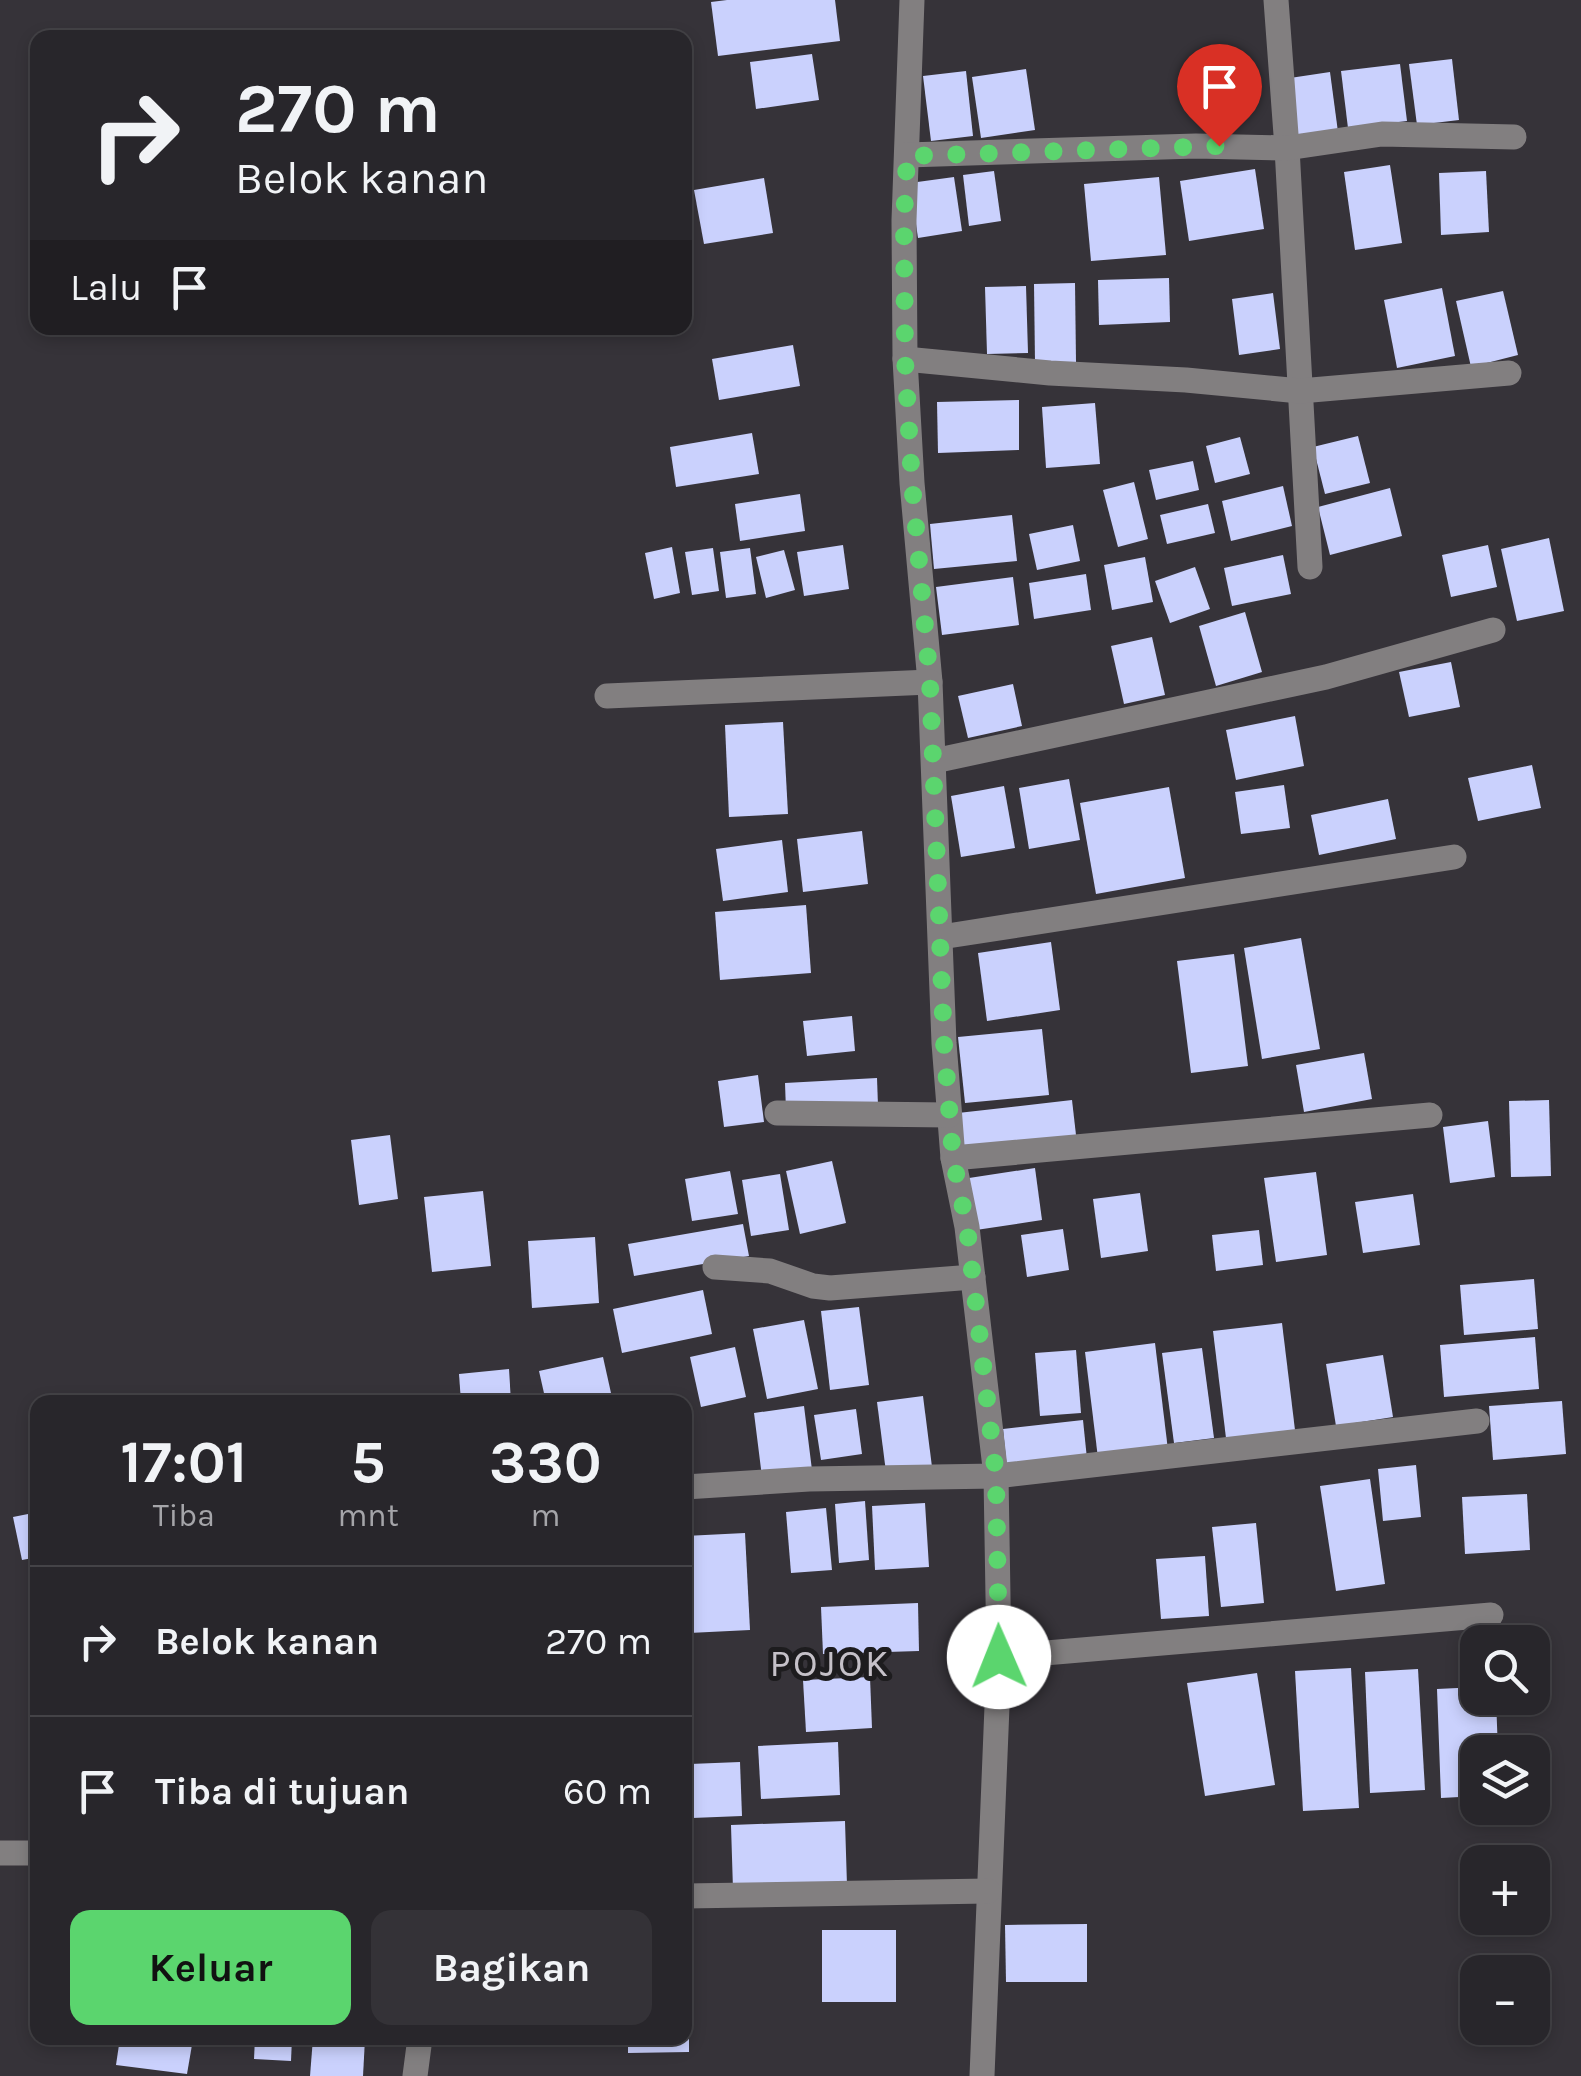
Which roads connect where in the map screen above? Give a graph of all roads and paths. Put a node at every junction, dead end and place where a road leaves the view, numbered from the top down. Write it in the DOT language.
graph roads {
  1 [pos="912,0"];
  2 [pos="1276,0"];
  3 [pos="1514,137"];
  4 [pos="1287,148"];
  5 [pos="907,156"];
  6 [pos="905,359"];
  7 [pos="1509,373"];
  8 [pos="1300,391"];
  9 [pos="1310,567"];
  10 [pos="1493,630"];
  11 [pos="930,682"];
  12 [pos="607,696"];
  13 [pos="934,761"];
  14 [pos="1454,857"];
  15 [pos="941,936"];
  16 [pos="776,1114"];
  17 [pos="950,1115"];
  18 [pos="1430,1115"];
  19 [pos="953,1158"];
  20 [pos="715,1267"];
  21 [pos="974,1277"];
  22 [pos="1477,1421"];
  23 [pos="996,1476"];
  24 [pos="692,1487"];
  25 [pos="1491,1615"];
  26 [pos="999,1657"];
  27 [pos="0,1853"];
  28 [pos="30,1853"];
  29 [pos="988,1891"];
  30 [pos="692,1896"];
  31 [pos="419,2045"];
  32 [pos="415,2076"];
  33 [pos="982,2076"];
  1 -- 5 [label="street"];
  2 -- 4 [label="street"];
  3 -- 4 [label="street"];
  4 -- 5 [label="street"];
  4 -- 8 [label="street"];
  5 -- 6 [label="street"];
  6 -- 8 [label="street"];
  6 -- 11 [label="street"];
  7 -- 8 [label="street"];
  8 -- 9 [label="street"];
  10 -- 13 [label="street"];
  11 -- 12 [label="street"];
  11 -- 13 [label="street"];
  13 -- 15 [label="street"];
  14 -- 15 [label="street"];
  15 -- 17 [label="street"];
  16 -- 17 [label="street"];
  17 -- 19 [label="street"];
  18 -- 19 [label="street"];
  19 -- 21 [label="street"];
  20 -- 21 [label="street"];
  21 -- 23 [label="street"];
  22 -- 23 [label="street"];
  23 -- 24 [label="street"];
  23 -- 26 [label="street"];
  25 -- 26 [label="street"];
  26 -- 29 [label="street"];
  27 -- 28 [label="street"];
  29 -- 30 [label="street"];
  29 -- 33 [label="street"];
  31 -- 32 [label="street"];
}
